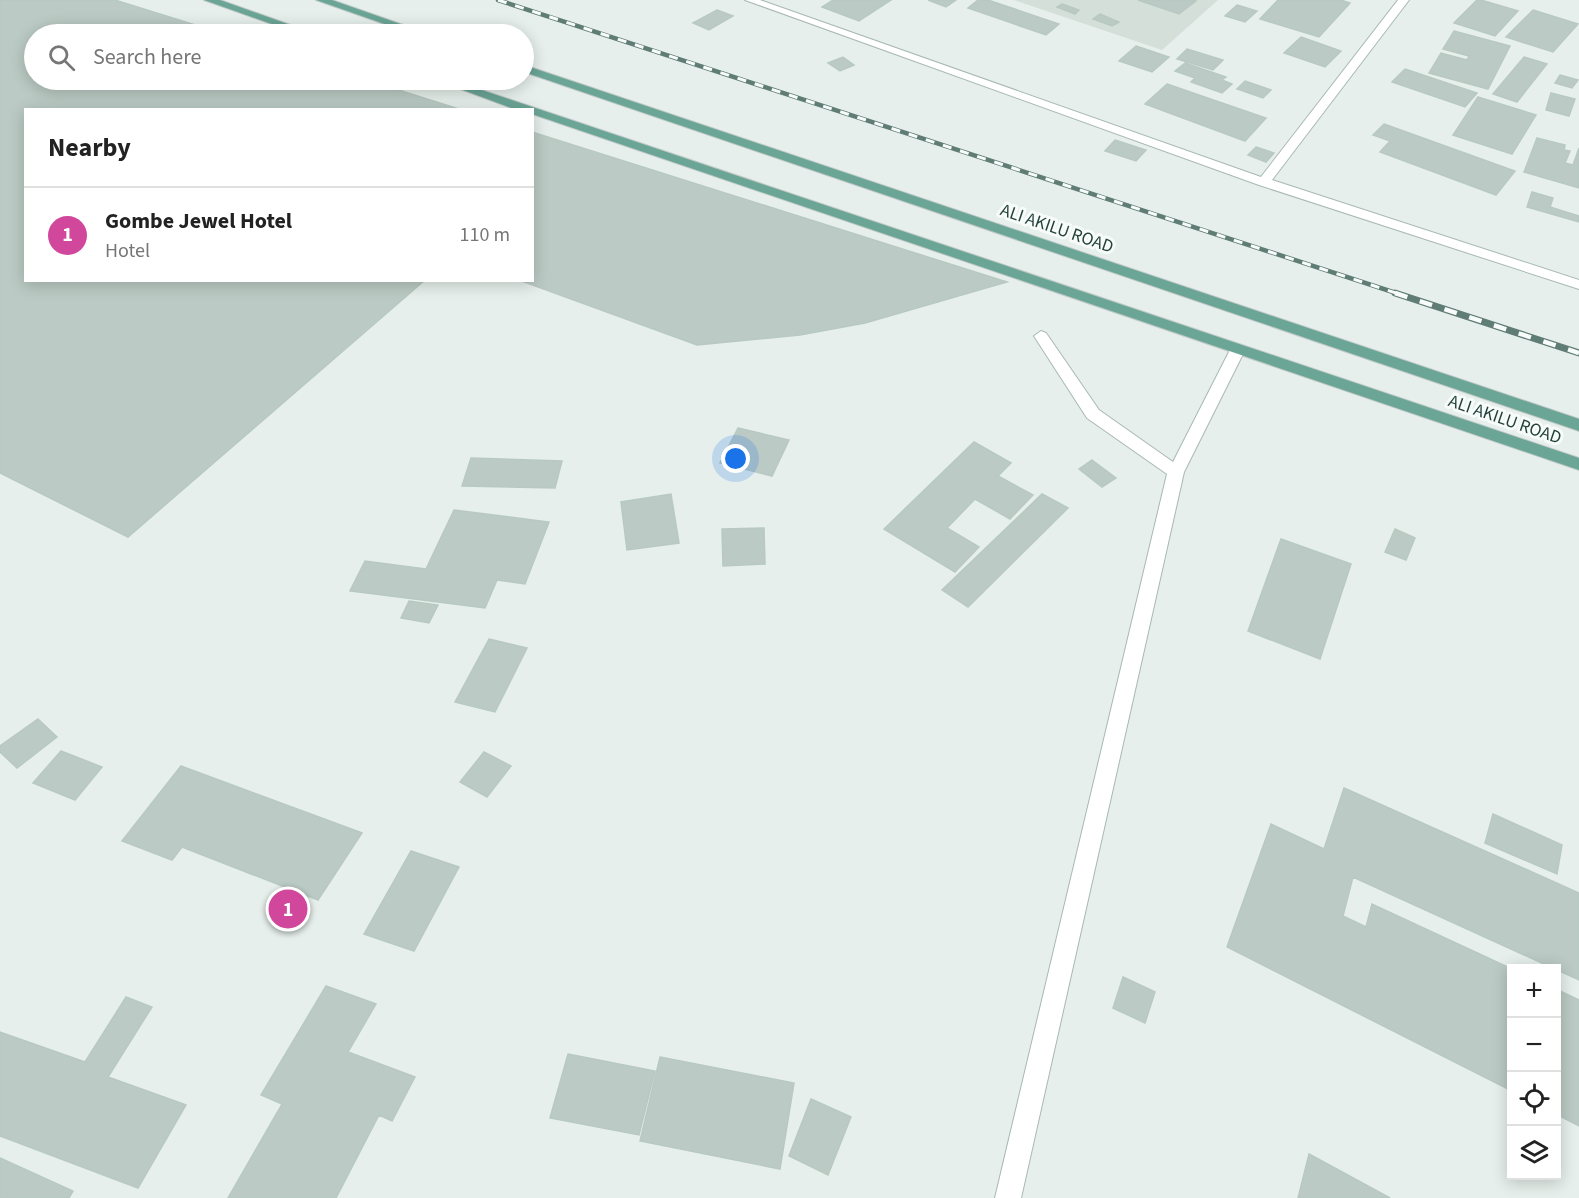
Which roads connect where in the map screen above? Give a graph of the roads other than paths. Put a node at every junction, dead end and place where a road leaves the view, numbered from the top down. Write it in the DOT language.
graph roads {
  1 [pos="209,0"];
  2 [pos="321,0"];
  3 [pos="750,0"];
  4 [pos="1404,0"];
  5 [pos="280,24"];
  6 [pos="393,24"];
  7 [pos="534,72"];
  8 [pos="472,90"];
  9 [pos="525,108"];
  10 [pos="534,111"];
  11 [pos="1264,182"];
  12 [pos="1579,285"];
  13 [pos="1041,336"];
  14 [pos="1237,350"];
  15 [pos="1579,425"];
  16 [pos="1579,464"];
  17 [pos="1176,472"];
  18 [pos="1008,1198"];
  1 -- 5 [label="main road"];
  2 -- 6 [label="main road"];
  3 -- 11 [label="street"];
  4 -- 11 [label="street"];
  7 -- 15 [label="main road, ALI AKILU ROAD"];
  8 -- 9 [label="main road, ALI AKILU ROAD"];
  10 -- 14 [label="main road, ALI AKILU ROAD"];
  11 -- 12 [label="street"];
  13 -- 17 [label="street"];
  14 -- 16 [label="main road, ALI AKILU ROAD"];
  14 -- 17 [label="street"];
  17 -- 18 [label="street"];
}
